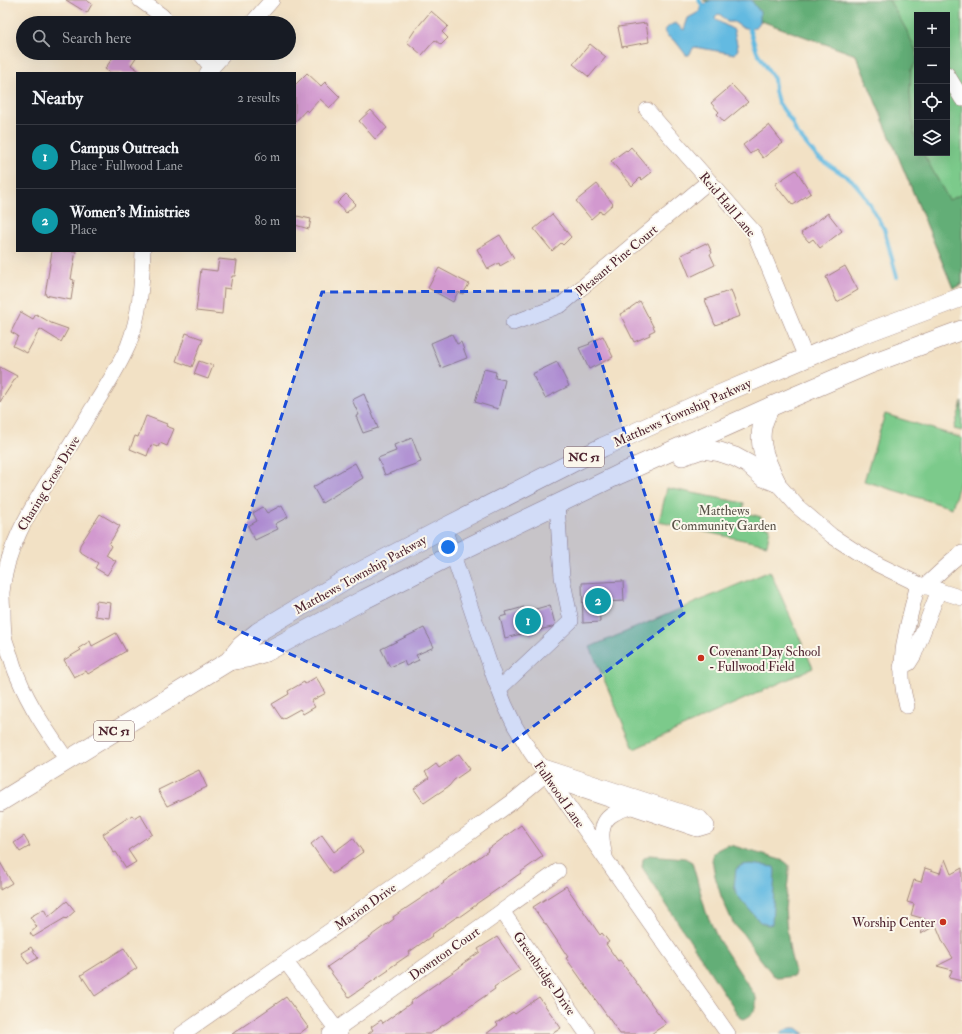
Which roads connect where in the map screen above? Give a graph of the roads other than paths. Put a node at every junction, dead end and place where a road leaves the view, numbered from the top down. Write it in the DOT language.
graph roads {
  1 [pos="140,0"];
  2 [pos="272,0"];
  3 [pos="161,16"];
  4 [pos="258,16"];
  5 [pos="204,60"];
  6 [pos="218,60"];
  7 [pos="209,70"];
  8 [pos="950,79"];
  9 [pos="962,99"];
  10 [pos="647,110"];
  11 [pos="709,180"];
  12 [pos="143,252"];
  13 [pos="962,297"];
  14 [pos="513,323"];
  15 [pos="962,330"];
  16 [pos="806,358"];
  17 [pos="770,407"];
  18 [pos="620,474"];
  19 [pos="776,482"];
  20 [pos="557,505"];
  21 [pos="444,528"];
  22 [pos="962,553"];
  23 [pos="452,555"];
  24 [pos="927,587"];
  25 [pos="962,598"];
  26 [pos="4,647"];
  27 [pos="229,661"];
  28 [pos="901,667"];
  29 [pos="499,689"];
  30 [pos="906,706"];
  31 [pos="67,760"];
  32 [pos="545,773"];
  33 [pos="0,802"];
  34 [pos="630,807"];
  35 [pos="605,859"];
  36 [pos="558,871"];
  37 [pos="502,912"];
  38 [pos="286,962"];
  39 [pos="722,1032"];
  40 [pos="335,1033"];
  41 [pos="182,1034"];
  42 [pos="587,1034"];
  1 -- 3 [label="street"];
  2 -- 4 [label="street"];
  5 -- 7 [label="street"];
  6 -- 7 [label="street"];
  8 -- 9 [label="street"];
  10 -- 11 [label="street, Reid Hall Lane"];
  11 -- 14 [label="street, Pleasant Pine Court"];
  11 -- 16 [label="street, Reid Hall Lane"];
  12 -- 26 [label="street, Charing Cross Drive"];
  13 -- 16 [label="main road, Matthews Township Parkway / NC 51"];
  15 -- 17 [label="main road, Matthews Township Parkway / NC 51"];
  16 -- 21 [label="main road, Matthews Township Parkway / NC 51"];
  17 -- 18 [label="main road, Matthews Township Parkway / NC 51"];
  17 -- 19 [label="main road"];
  18 -- 19 [label="main road"];
  18 -- 20 [label="main road, Matthews Township Parkway / NC 51"];
  19 -- 24 [label="street"];
  20 -- 23 [label="main road, Matthews Township Parkway / NC 51"];
  20 -- 29 [label="street"];
  21 -- 23 [label="street, Fullwood Lane"];
  21 -- 27 [label="main road, Matthews Township Parkway / NC 51"];
  22 -- 24 [label="street"];
  23 -- 27 [label="main road, Matthews Township Parkway / NC 51"];
  23 -- 29 [label="street, Fullwood Lane"];
  24 -- 25 [label="street"];
  24 -- 28 [label="street"];
  24 -- 28 [label="street"];
  26 -- 31 [label="street, Charing Cross Drive"];
  27 -- 31 [label="main road, Matthews Township Parkway / NC 51"];
  28 -- 30 [label="street"];
  29 -- 32 [label="street, Fullwood Lane"];
  31 -- 33 [label="main road, Matthews Township Parkway / NC 51"];
  32 -- 34 [label="street"];
  32 -- 34 [label="street"];
  32 -- 35 [label="street, Fullwood Lane"];
  32 -- 38 [label="street, Marion Drive"];
  34 -- 35 [label="street"];
  35 -- 39 [label="street, Fullwood Lane"];
  36 -- 37 [label="street, Downton Court"];
  37 -- 40 [label="street, Downton Court"];
  37 -- 42 [label="street, Greenbridge Drive"];
  38 -- 40 [label="street"];
  38 -- 41 [label="street, Marion Drive"];
}
